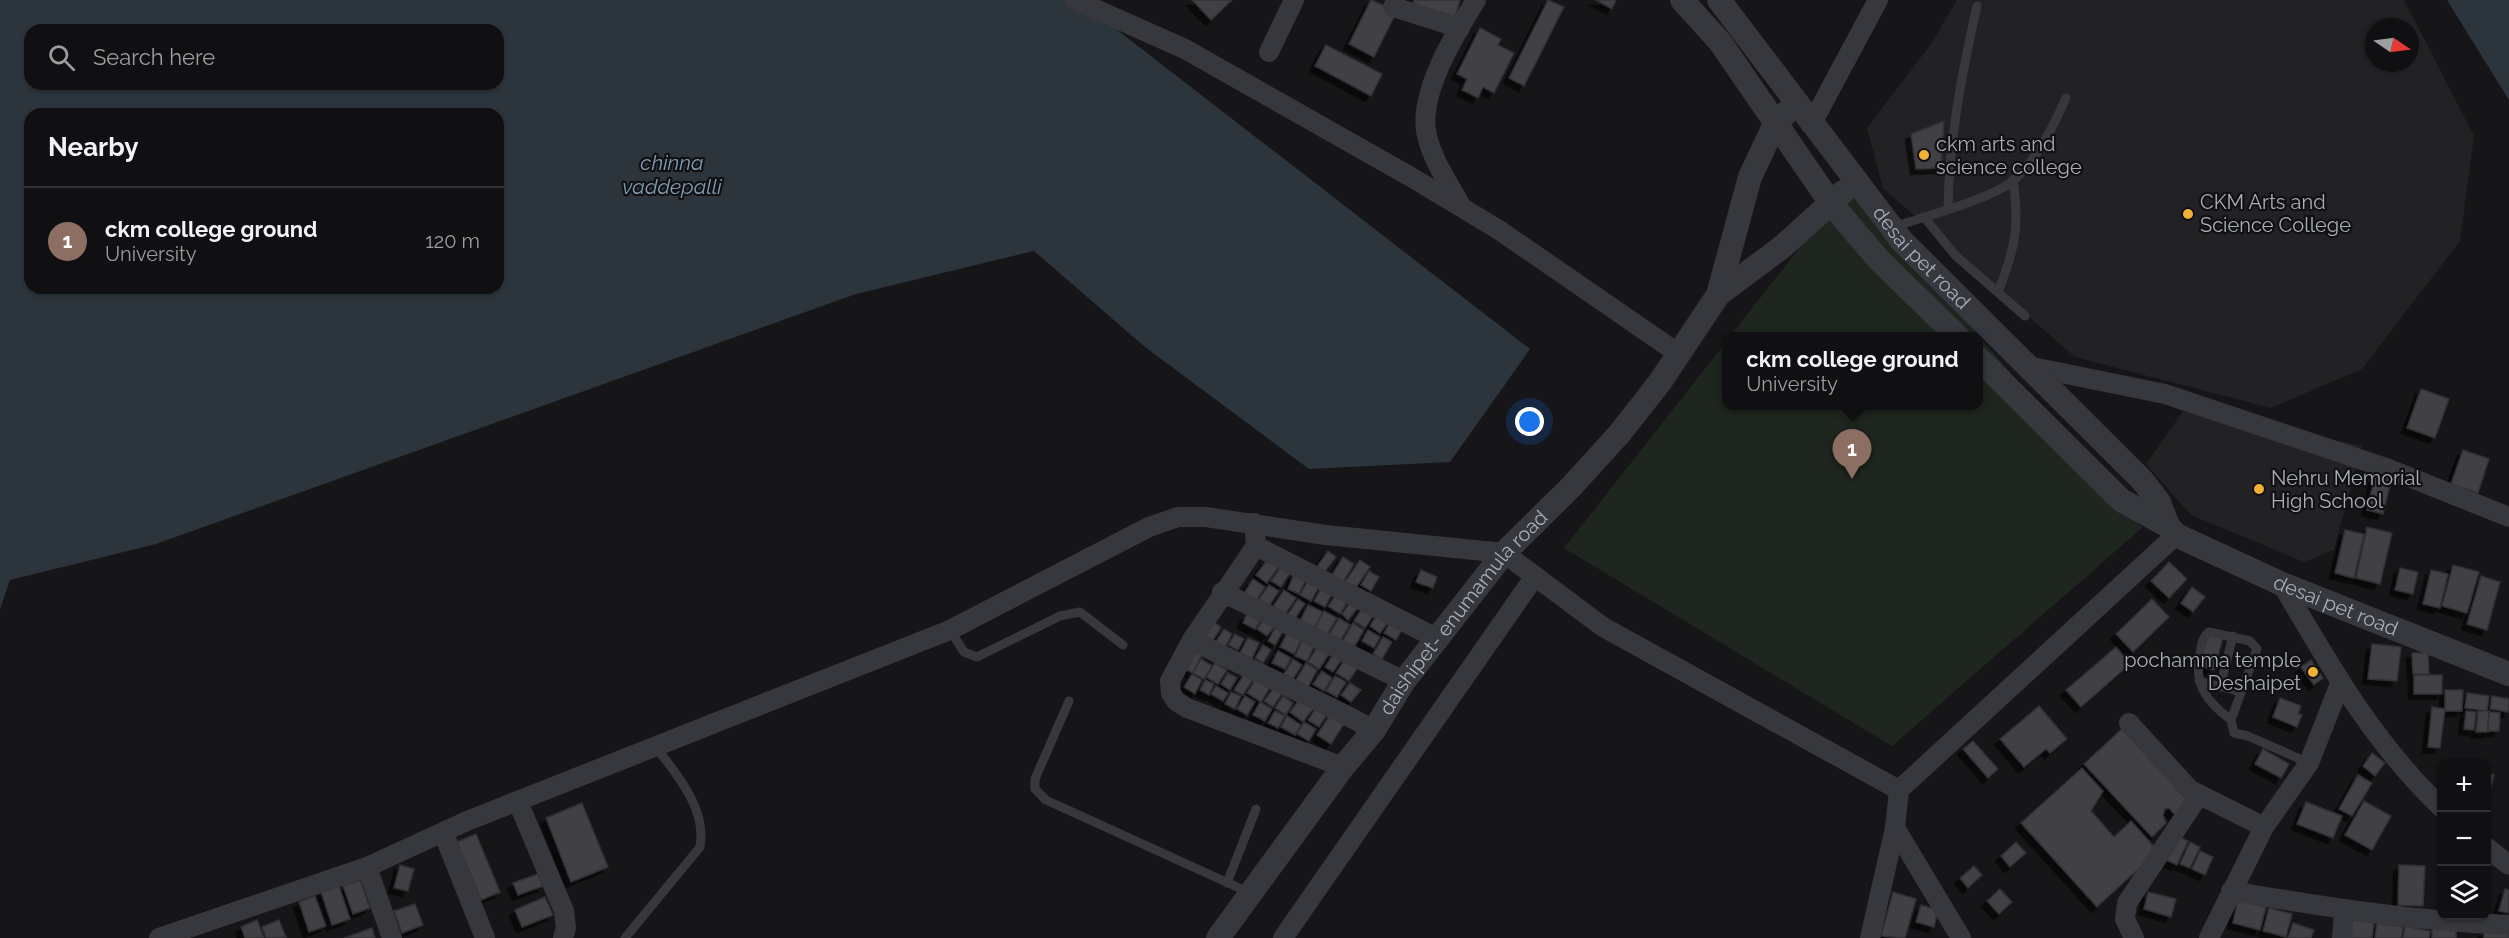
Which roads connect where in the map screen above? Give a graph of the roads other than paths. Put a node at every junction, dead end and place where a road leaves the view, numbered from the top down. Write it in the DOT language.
graph roads {
  1 [pos="1075,0"];
  2 [pos="1294,0"];
  3 [pos="1476,0"];
  4 [pos="1682,0"];
  5 [pos="1878,0"];
  6 [pos="1723,2"];
  7 [pos="1977,6"];
  8 [pos="1393,7"];
  9 [pos="1460,28"];
  10 [pos="1269,52"];
  11 [pos="2066,98"];
  12 [pos="1796,104"];
  13 [pos="1776,122"];
  14 [pos="1811,125"];
  15 [pos="2013,180"];
  16 [pos="1856,181"];
  17 [pos="1830,202"];
  18 [pos="1948,208"];
  19 [pos="1463,210"];
  20 [pos="1924,217"];
  21 [pos="1891,228"];
  22 [pos="1998,292"];
  23 [pos="1718,295"];
  24 [pos="2025,316"];
  25 [pos="1952,332"];
  26 [pos="1679,354"];
  27 [pos="1983,363"];
  28 [pos="2027,366"];
  29 [pos="2509,518"];
  30 [pos="1254,523"];
  31 [pos="2172,530"];
  32 [pos="1256,546"];
  33 [pos="1503,553"];
  34 [pos="1535,576"];
  35 [pos="2282,584"];
  36 [pos="1222,592"];
  37 [pos="950,630"];
  38 [pos="2233,636"];
  39 [pos="1436,638"];
  40 [pos="1192,640"];
  41 [pos="1123,645"];
  42 [pos="2509,674"];
  43 [pos="1404,681"];
  44 [pos="2199,681"];
  45 [pos="2340,684"];
  46 [pos="2220,687"];
  47 [pos="2241,692"];
  48 [pos="1069,701"];
  49 [pos="2231,720"];
  50 [pos="2129,723"];
  51 [pos="1374,730"];
  52 [pos="659,751"];
  53 [pos="2309,762"];
  54 [pos="1343,767"];
  55 [pos="1899,790"];
  56 [pos="2199,795"];
  57 [pos="518,802"];
  58 [pos="2437,804"];
  59 [pos="1256,808"];
  60 [pos="2264,827"];
  61 [pos="1895,828"];
  62 [pos="443,832"];
  63 [pos="2491,850"];
  64 [pos="2509,865"];
  65 [pos="367,867"];
  66 [pos="1227,883"];
  67 [pos="2231,891"];
  68 [pos="1251,893"];
  69 [pos="2344,911"];
  70 [pos="2509,925"];
  71 [pos="159,938"];
  72 [pos="392,938"];
  73 [pos="485,938"];
  74 [pos="563,938"];
  75 [pos="625,938"];
  76 [pos="1218,938"];
  77 [pos="1283,938"];
  78 [pos="1869,938"];
  79 [pos="1961,938"];
  80 [pos="2134,938"];
  81 [pos="2209,938"];
  82 [pos="2342,938"];
  1 -- 19 [label="street"];
  2 -- 10 [label="street"];
  3 -- 9 [label="street"];
  4 -- 13 [label="street, desai pet road"];
  5 -- 14 [label="street"];
  6 -- 12 [label="street, desai pet road"];
  7 -- 18 [label="lane"];
  8 -- 9 [label="street"];
  9 -- 19 [label="street"];
  11 -- 15 [label="lane"];
  12 -- 13 [label="street, daishipet- enumamula road"];
  12 -- 14 [label="street, desai pet road"];
  13 -- 17 [label="street, desai pet road"];
  13 -- 23 [label="street, daishipet- enumamula road"];
  14 -- 16 [label="street, desai pet road"];
  15 -- 18 [label="lane"];
  15 -- 22 [label="lane"];
  16 -- 17 [label="street, daishipet- enumamula road"];
  16 -- 21 [label="street, desai pet road"];
  17 -- 23 [label="street, daishipet- enumamula road"];
  17 -- 25 [label="street, desai pet road"];
  18 -- 20 [label="lane"];
  19 -- 26 [label="street"];
  20 -- 21 [label="lane"];
  20 -- 22 [label="lane"];
  21 -- 28 [label="street, desai pet road"];
  22 -- 24 [label="lane"];
  23 -- 26 [label="street, daishipet- enumamula road"];
  26 -- 33 [label="street, daishipet- enumamula road"];
  27 -- 31 [label="street, desai pet road"];
  28 -- 29 [label="street"];
  28 -- 31 [label="street, desai pet road"];
  30 -- 32 [label="street"];
  30 -- 33 [label="street"];
  30 -- 37 [label="street"];
  31 -- 35 [label="street, desai pet road"];
  31 -- 55 [label="street"];
  32 -- 36 [label="street"];
  32 -- 39 [label="street"];
  33 -- 34 [label="street"];
  33 -- 39 [label="street, daishipet- enumamula road"];
  34 -- 55 [label="street"];
  34 -- 77 [label="street"];
  35 -- 42 [label="street, desai pet road"];
  35 -- 45 [label="street"];
  36 -- 40 [label="street"];
  36 -- 43 [label="street"];
  37 -- 41 [label="lane"];
  37 -- 52 [label="street"];
  38 -- 44 [label="lane"];
  38 -- 46 [label="lane"];
  38 -- 47 [label="lane"];
  39 -- 43 [label="street, daishipet- enumamula road"];
  40 -- 51 [label="street"];
  40 -- 54 [label="street"];
  43 -- 51 [label="street, daishipet- enumamula road"];
  44 -- 46 [label="lane"];
  44 -- 49 [label="lane"];
  45 -- 53 [label="street"];
  45 -- 58 [label="street"];
  46 -- 47 [label="lane"];
  47 -- 49 [label="lane"];
  48 -- 66 [label="lane"];
  49 -- 53 [label="lane"];
  50 -- 56 [label="street"];
  51 -- 54 [label="street, daishipet- enumamula road"];
  52 -- 57 [label="street"];
  52 -- 75 [label="lane"];
  53 -- 60 [label="street"];
  54 -- 68 [label="street, daishipet- enumamula road"];
  55 -- 61 [label="street"];
  56 -- 60 [label="street"];
  56 -- 80 [label="street"];
  57 -- 62 [label="street"];
  57 -- 74 [label="street"];
  59 -- 66 [label="lane"];
  60 -- 67 [label="street"];
  61 -- 78 [label="street"];
  61 -- 79 [label="street"];
  62 -- 65 [label="street"];
  62 -- 73 [label="street"];
  63 -- 64 [label="street"];
  65 -- 71 [label="street"];
  65 -- 72 [label="street"];
  66 -- 68 [label="lane"];
  67 -- 69 [label="street"];
  67 -- 81 [label="street"];
  68 -- 76 [label="street, daishipet- enumamula road"];
  69 -- 70 [label="street"];
  69 -- 82 [label="street"];
}
